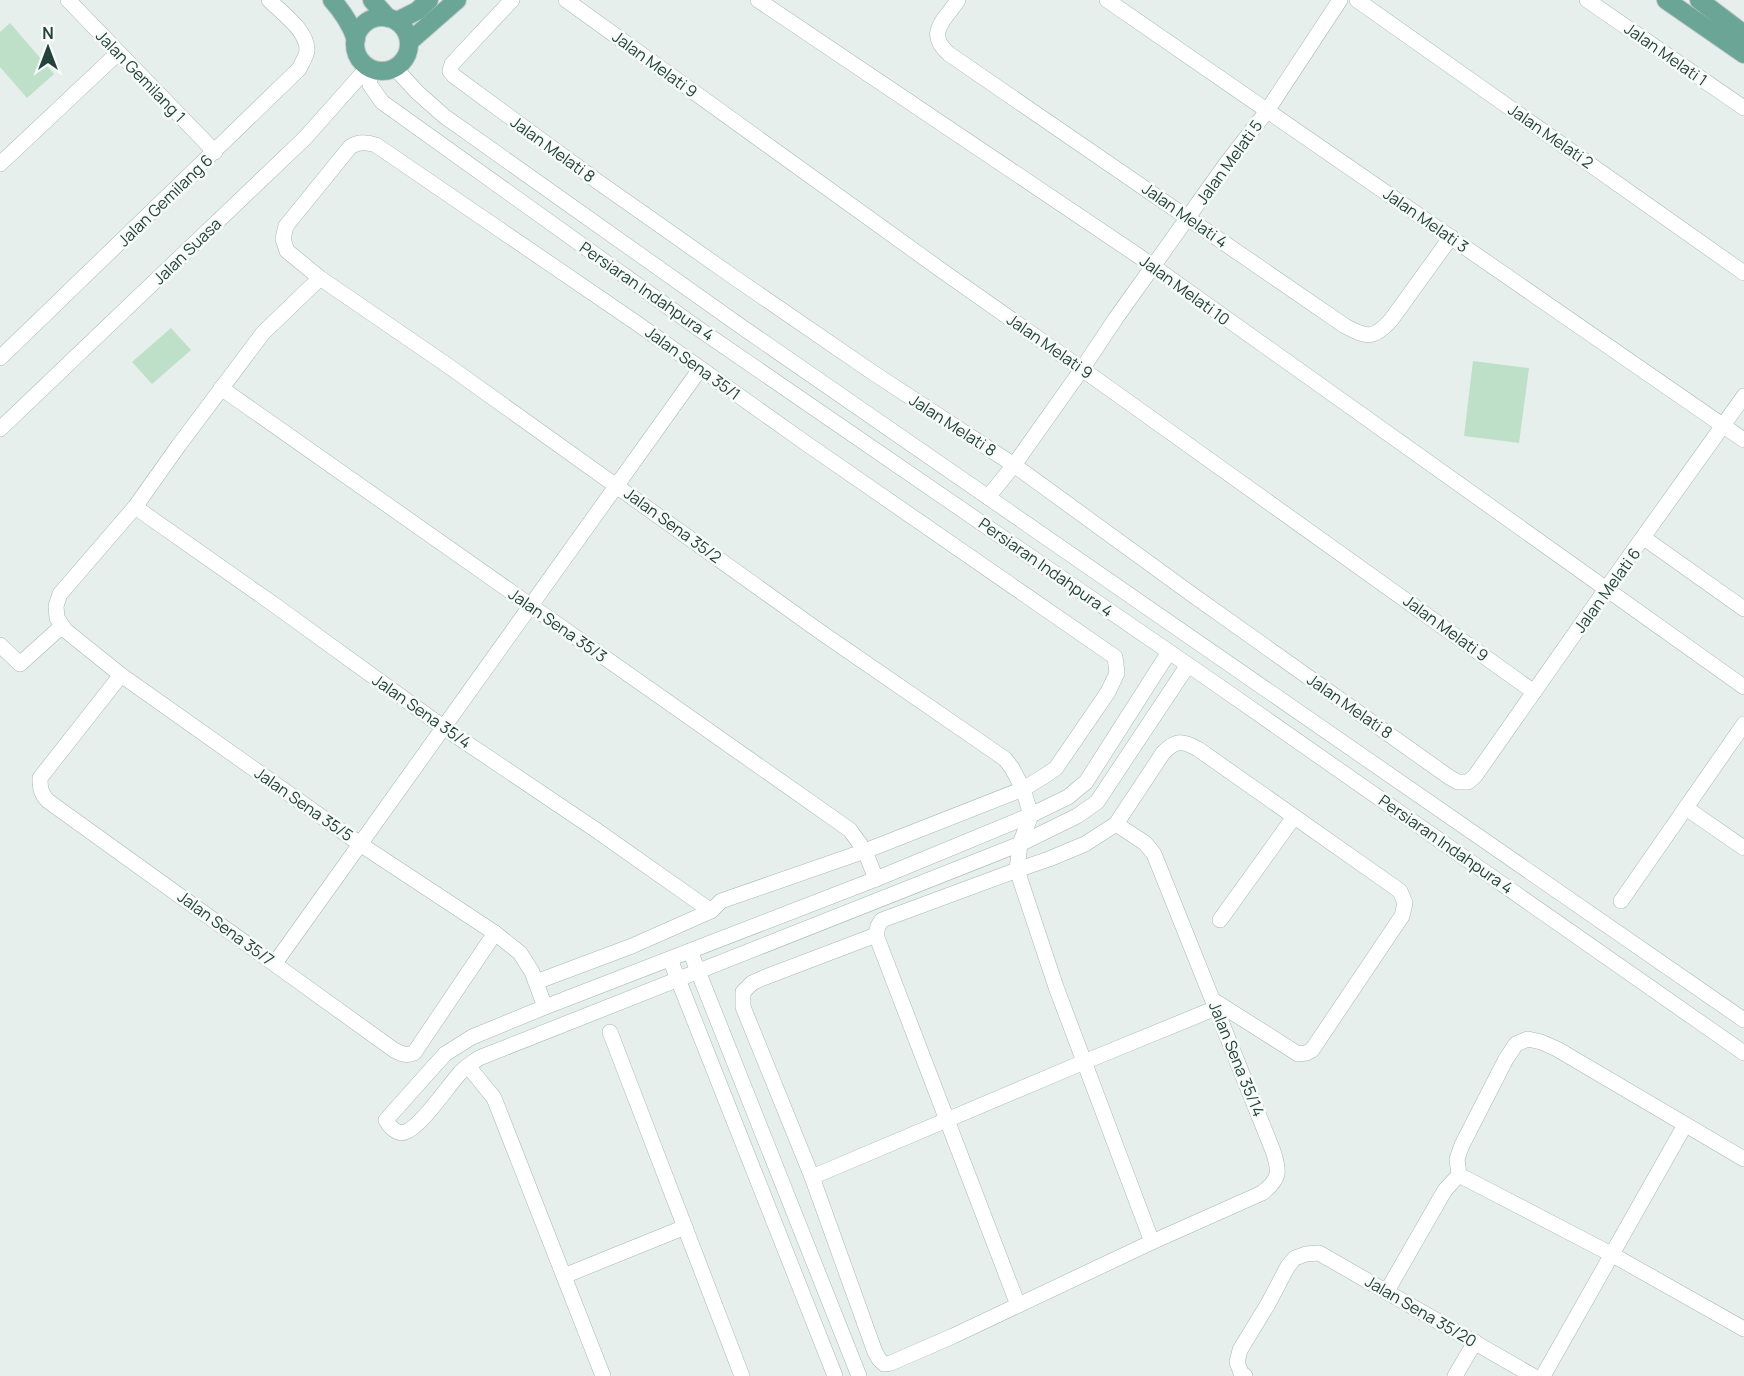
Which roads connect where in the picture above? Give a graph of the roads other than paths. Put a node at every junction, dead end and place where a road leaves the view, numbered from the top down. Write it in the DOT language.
graph roads {
  1 [pos="68,0"];
  2 [pos="270,0"];
  3 [pos="332,0"];
  4 [pos="372,0"];
  5 [pos="429,0"];
  6 [pos="457,0"];
  7 [pos="512,0"];
  8 [pos="566,0"];
  9 [pos="758,0"];
  10 [pos="958,0"];
  11 [pos="1107,0"];
  12 [pos="1340,0"];
  13 [pos="1357,0"];
  14 [pos="1587,0"];
  15 [pos="1666,0"];
  16 [pos="1699,0"];
  17 [pos="1719,6"];
  18 [pos="393,19"];
  19 [pos="1744,34"];
  20 [pos="356,39"];
  21 [pos="409,42"];
  22 [pos="118,52"];
  23 [pos="1744,54"];
  24 [pos="368,67"];
  25 [pos="395,68"];
  26 [pos="1744,108"];
  27 [pos="1267,111"];
  28 [pos="214,152"];
  29 [pos="0,164"];
  30 [pos="1188,217"];
  31 [pos="286,226"];
  32 [pos="1450,237"];
  33 [pos="1153,266"];
  34 [pos="1744,273"];
  35 [pos="320,278"];
  36 [pos="0,358"];
  37 [pos="700,369"];
  38 [pos="1082,369"];
  39 [pos="221,388"];
  40 [pos="1744,396"];
  41 [pos="1723,425"];
  42 [pos="0,429"];
  43 [pos="1744,440"];
  44 [pos="1014,465"];
  45 [pos="616,485"];
  46 [pos="988,497"];
  47 [pos="135,507"];
  48 [pos="1644,538"];
  49 [pos="1606,589"];
  50 [pos="530,606"];
  51 [pos="1744,609"];
  52 [pos="62,626"];
  53 [pos="0,645"];
  54 [pos="1169,652"];
  55 [pos="1188,665"];
  56 [pos="121,675"];
  57 [pos="1744,687"];
  58 [pos="1534,692"];
  59 [pos="1744,724"];
  60 [pos="443,727"];
  61 [pos="1468,782"];
  62 [pos="1023,789"];
  63 [pos="1686,808"];
  64 [pos="1031,815"];
  65 [pos="1294,817"];
  66 [pos="1116,824"];
  67 [pos="360,844"];
  68 [pos="1020,844"];
  69 [pos="1744,848"];
  70 [pos="866,851"];
  71 [pos="1017,870"];
  72 [pos="876,879"];
  73 [pos="1621,901"];
  74 [pos="711,911"];
  75 [pos="1220,920"];
  76 [pos="495,933"];
  77 [pos="876,935"];
  78 [pos="690,951"];
  79 [pos="670,959"];
  80 [pos="275,963"];
  81 [pos="698,972"];
  82 [pos="679,980"];
  83 [pos="536,982"];
  84 [pos="1215,1004"];
  85 [pos="545,1007"];
  86 [pos="1744,1020"];
  87 [pos="610,1032"];
  88 [pos="1744,1053"];
  89 [pos="1084,1062"];
  90 [pos="468,1066"];
  91 [pos="947,1120"];
  92 [pos="1685,1125"];
  93 [pos="1744,1160"];
  94 [pos="1459,1175"];
  95 [pos="812,1177"];
  96 [pos="685,1227"];
  97 [pos="1152,1242"];
  98 [pos="1611,1254"];
  99 [pos="564,1276"];
  100 [pos="1387,1291"];
  101 [pos="1018,1305"];
  102 [pos="1744,1329"];
  103 [pos="1475,1342"];
  104 [pos="884,1364"];
  105 [pos="1241,1369"];
  106 [pos="603,1376"];
  107 [pos="742,1376"];
  108 [pos="835,1376"];
  109 [pos="858,1376"];
  110 [pos="1455,1376"];
  111 [pos="1533,1376"];
  112 [pos="1543,1376"];
  1 -- 22 [label="street, Jalan Gemilang 1"];
  2 -- 28 [label="street, Jalan Gemilang 6"];
  3 -- 20 [label="main road"];
  4 -- 18 [label="main road"];
  5 -- 18 [label="main road"];
  6 -- 21 [label="main road"];
  7 -- 44 [label="street, Jalan Melati 8"];
  8 -- 38 [label="street, Jalan Melati 9"];
  9 -- 33 [label="street, Jalan Melati 10"];
  10 -- 30 [label="street, Jalan Melati 4"];
  11 -- 27 [label="street, Jalan Melati 3"];
  12 -- 27 [label="street, Jalan Melati 5"];
  13 -- 34 [label="street, Jalan Melati 2"];
  14 -- 26 [label="street, Jalan Melati 1"];
  15 -- 23 [label="main road"];
  16 -- 17 [label="main road"];
  17 -- 19 [label="main road"];
  18 -- 20 [label="main road"];
  18 -- 21 [label="main road"];
  20 -- 24 [label="main road"];
  21 -- 25 [label="main road"];
  22 -- 28 [label="street, Jalan Gemilang 1"];
  22 -- 29 [label="street"];
  24 -- 25 [label="main road"];
  24 -- 42 [label="street, Jalan Suasa"];
  24 -- 54 [label="street, Persiaran Indahpura 4"];
  25 -- 46 [label="street, Persiaran Indahpura 4"];
  27 -- 30 [label="street, Jalan Melati 5"];
  27 -- 32 [label="street, Jalan Melati 3"];
  28 -- 36 [label="street, Jalan Gemilang 6"];
  30 -- 32 [label="street, Jalan Melati 4"];
  30 -- 33 [label="street, Jalan Melati 5"];
  31 -- 35 [label="street, Jalan Sena 35/2"];
  31 -- 37 [label="street, Jalan Sena 35/1"];
  32 -- 41 [label="street, Jalan Melati 3"];
  33 -- 38 [label="street, Jalan Melati 5"];
  33 -- 49 [label="street, Jalan Melati 10"];
  35 -- 39 [label="street"];
  35 -- 45 [label="street, Jalan Sena 35/2"];
  37 -- 45 [label="street"];
  37 -- 62 [label="street, Jalan Sena 35/1"];
  38 -- 44 [label="street, Jalan Melati 5"];
  38 -- 58 [label="street, Jalan Melati 9"];
  39 -- 47 [label="street"];
  39 -- 50 [label="street, Jalan Sena 35/3"];
  40 -- 41 [label="street, Jalan Melati 6"];
  41 -- 43 [label="street, Jalan Melati 3"];
  41 -- 48 [label="street, Jalan Melati 6"];
  44 -- 46 [label="street, Jalan Melati 5"];
  44 -- 61 [label="street, Jalan Melati 8"];
  45 -- 50 [label="street"];
  45 -- 62 [label="street, Jalan Sena 35/2"];
  46 -- 86 [label="street, Persiaran Indahpura 4"];
  47 -- 52 [label="street"];
  47 -- 60 [label="street, Jalan Sena 35/4"];
  48 -- 49 [label="street, Jalan Melati 6"];
  48 -- 51 [label="street"];
  49 -- 57 [label="street, Jalan Melati 10"];
  49 -- 58 [label="street, Jalan Melati 6"];
  50 -- 60 [label="street"];
  50 -- 70 [label="street, Jalan Sena 35/3"];
  52 -- 53 [label="street"];
  52 -- 56 [label="street, Jalan Sena 35/5"];
  54 -- 55 [label="street, Persiaran Indahpura 4"];
  54 -- 64 [label="street"];
  55 -- 68 [label="street"];
  55 -- 88 [label="street, Persiaran Indahpura 4"];
  56 -- 67 [label="street, Jalan Sena 35/5"];
  56 -- 80 [label="street, Jalan Sena 35/7"];
  58 -- 61 [label="street, Jalan Melati 6"];
  59 -- 63 [label="street"];
  60 -- 67 [label="street"];
  60 -- 74 [label="street, Jalan Sena 35/4"];
  62 -- 64 [label="street, Jalan Sena 35/2"];
  62 -- 70 [label="street"];
  63 -- 69 [label="street"];
  63 -- 73 [label="street"];
  64 -- 68 [label="street"];
  64 -- 72 [label="street"];
  65 -- 66 [label="street"];
  65 -- 75 [label="street"];
  65 -- 84 [label="street"];
  66 -- 71 [label="street"];
  66 -- 84 [label="street, Jalan Sena 35/14"];
  67 -- 76 [label="street, Jalan Sena 35/5"];
  67 -- 80 [label="street"];
  68 -- 71 [label="street"];
  68 -- 81 [label="street"];
  70 -- 72 [label="street, Jalan Sena 35/3"];
  70 -- 74 [label="street"];
  71 -- 77 [label="street"];
  71 -- 89 [label="street"];
  72 -- 78 [label="street"];
  74 -- 83 [label="street"];
  76 -- 80 [label="street, Jalan Sena 35/7"];
  76 -- 83 [label="street, Jalan Sena 35/5"];
  77 -- 91 [label="street"];
  77 -- 95 [label="street"];
  78 -- 79 [label="street"];
  78 -- 81 [label="street"];
  79 -- 82 [label="street"];
  79 -- 85 [label="street"];
  81 -- 82 [label="street"];
  81 -- 109 [label="street"];
  82 -- 90 [label="street"];
  82 -- 108 [label="street"];
  83 -- 85 [label="street, Jalan Sena 35/5"];
  84 -- 89 [label="street"];
  84 -- 97 [label="street, Jalan Sena 35/14"];
  85 -- 90 [label="street"];
  87 -- 96 [label="street"];
  89 -- 91 [label="street"];
  89 -- 97 [label="street"];
  90 -- 99 [label="street"];
  91 -- 95 [label="street"];
  91 -- 101 [label="street"];
  92 -- 93 [label="street"];
  92 -- 94 [label="street"];
  92 -- 98 [label="street"];
  94 -- 98 [label="street"];
  94 -- 100 [label="street"];
  95 -- 104 [label="street"];
  96 -- 99 [label="street"];
  96 -- 107 [label="street"];
  97 -- 101 [label="street"];
  98 -- 102 [label="street"];
  98 -- 112 [label="street"];
  99 -- 106 [label="street"];
  100 -- 103 [label="street, Jalan Sena 35/20"];
  100 -- 105 [label="street, Jalan Sena 35/20"];
  101 -- 104 [label="street"];
  103 -- 110 [label="street"];
  103 -- 111 [label="street, Jalan Sena 35/20"];
  104 -- 109 [label="street"];
}
